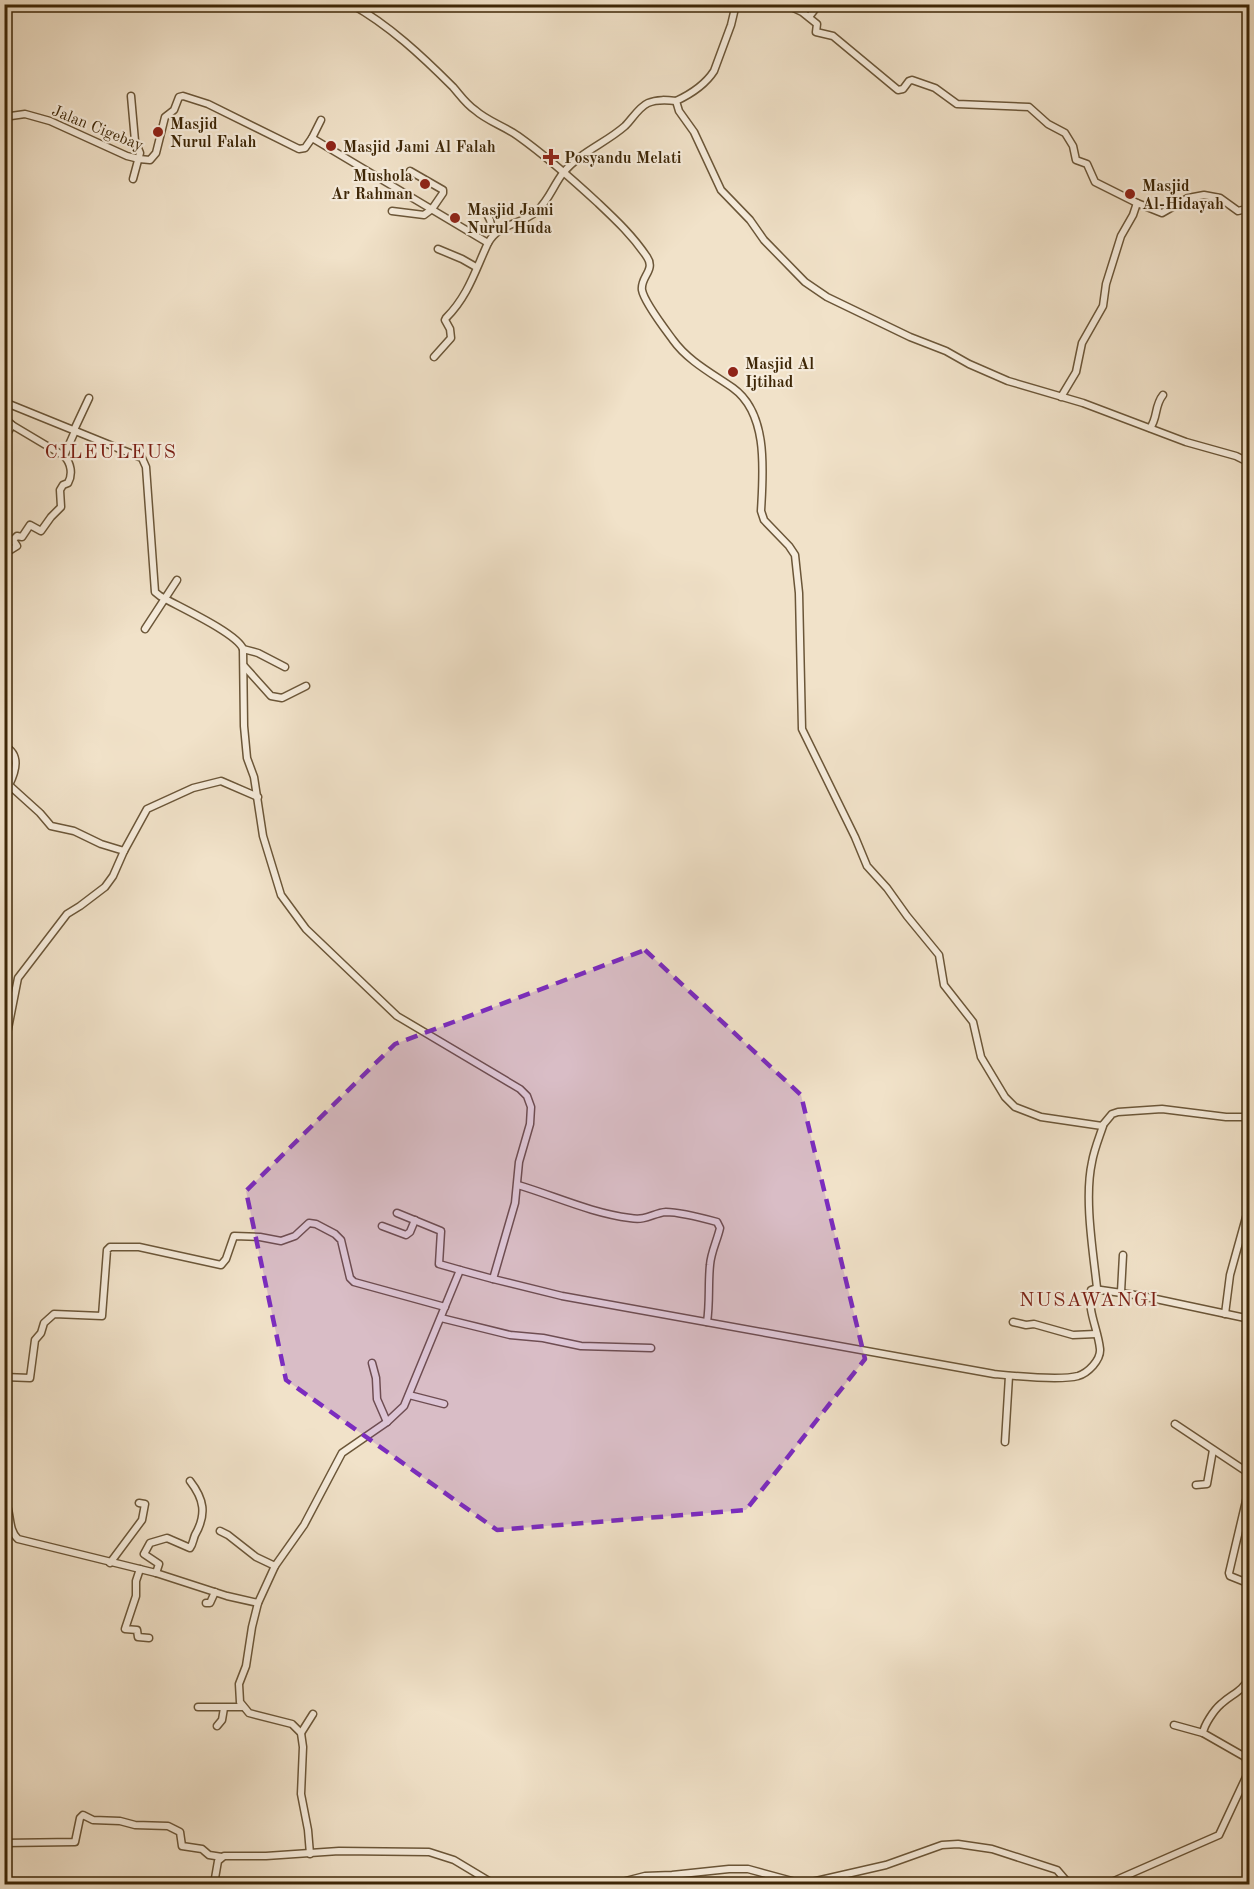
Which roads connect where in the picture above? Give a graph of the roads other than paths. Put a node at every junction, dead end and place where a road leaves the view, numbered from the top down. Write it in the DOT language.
graph roads {
  1 [pos="351,4"];
  2 [pos="736,4"];
  3 [pos="784,4"];
  4 [pos="819,4"];
  5 [pos="809,17"];
  6 [pos="131,96"];
  7 [pos="676,101"];
  8 [pos="4,117"];
  9 [pos="321,120"];
  10 [pos="312,138"];
  11 [pos="139,159"];
  12 [pos="410,171"];
  13 [pos="564,171"];
  14 [pos="133,179"];
  15 [pos="1137,203"];
  16 [pos="1250,208"];
  17 [pos="432,209"];
  18 [pos="484,210"];
  19 [pos="392,211"];
  20 [pos="493,235"];
  21 [pos="488,243"];
  22 [pos="438,249"];
  23 [pos="476,267"];
  24 [pos="434,357"];
  25 [pos="1163,395"];
  26 [pos="1061,397"];
  27 [pos="88,398"];
  28 [pos="4,402"];
  29 [pos="4,418"];
  30 [pos="12,425"];
  31 [pos="1150,428"];
  32 [pos="74,431"];
  33 [pos="4,439"];
  34 [pos="64,456"];
  35 [pos="1250,463"];
  36 [pos="4,554"];
  37 [pos="177,580"];
  38 [pos="166,600"];
  39 [pos="145,629"];
  40 [pos="243,649"];
  41 [pos="244,666"];
  42 [pos="285,667"];
  43 [pos="306,686"];
  44 [pos="4,746"];
  45 [pos="7,786"];
  46 [pos="258,797"];
  47 [pos="124,851"];
  48 [pos="4,1049"];
  49 [pos="1250,1117"];
  50 [pos="1103,1126"];
  51 [pos="518,1185"];
  52 [pos="1250,1203"];
  53 [pos="397,1213"];
  54 [pos="415,1220"];
  55 [pos="382,1226"];
  56 [pos="1123,1255"];
  57 [pos="460,1270"];
  58 [pos="493,1279"];
  59 [pos="1097,1288"];
  60 [pos="1121,1292"];
  61 [pos="445,1307"];
  62 [pos="1225,1314"];
  63 [pos="441,1318"];
  64 [pos="1250,1319"];
  65 [pos="706,1322"];
  66 [pos="1012,1322"];
  67 [pos="1096,1334"];
  68 [pos="651,1348"];
  69 [pos="372,1363"];
  70 [pos="1008,1376"];
  71 [pos="4,1377"];
  72 [pos="409,1395"];
  73 [pos="444,1404"];
  74 [pos="387,1422"];
  75 [pos="1175,1424"];
  76 [pos="1005,1442"];
  77 [pos="1213,1450"];
  78 [pos="1250,1474"];
  79 [pos="190,1481"];
  80 [pos="1250,1484"];
  81 [pos="1196,1485"];
  82 [pos="4,1498"];
  83 [pos="139,1503"];
  84 [pos="220,1531"];
  85 [pos="110,1563"];
  86 [pos="275,1566"];
  87 [pos="140,1569"];
  88 [pos="156,1573"];
  89 [pos="1250,1584"];
  90 [pos="214,1592"];
  91 [pos="206,1603"];
  92 [pos="258,1603"];
  93 [pos="149,1638"];
  94 [pos="1250,1677"];
  95 [pos="198,1707"];
  96 [pos="243,1707"];
  97 [pos="224,1708"];
  98 [pos="313,1714"];
  99 [pos="1174,1725"];
  100 [pos="217,1726"];
  101 [pos="301,1733"];
  102 [pos="1203,1733"];
  103 [pos="4,1844"];
  104 [pos="310,1854"];
  105 [pos="222,1857"];
  106 [pos="794,1883"];
  107 [pos="214,1884"];
  108 [pos="494,1884"];
  109 [pos="615,1884"];
  110 [pos="1069,1884"];
  111 [pos="1107,1884"];
  1 -- 13 [label="street"];
  2 -- 7 [label="street"];
  3 -- 5 [label="street"];
  4 -- 5 [label="street"];
  5 -- 15 [label="street"];
  6 -- 11 [label="street"];
  7 -- 13 [label="street"];
  7 -- 26 [label="street"];
  8 -- 11 [label="street, Jalan Cigebay"];
  9 -- 10 [label="street"];
  10 -- 11 [label="street, Jalan Cigebay"];
  10 -- 17 [label="street"];
  11 -- 14 [label="street"];
  12 -- 17 [label="street"];
  13 -- 20 [label="street"];
  13 -- 50 [label="street"];
  15 -- 16 [label="street"];
  15 -- 26 [label="street"];
  17 -- 19 [label="street"];
  17 -- 21 [label="street"];
  18 -- 20 [label="street"];
  20 -- 21 [label="street"];
  21 -- 23 [label="street"];
  22 -- 23 [label="street"];
  23 -- 24 [label="street"];
  25 -- 31 [label="street"];
  26 -- 31 [label="street"];
  27 -- 32 [label="street"];
  28 -- 32 [label="street"];
  29 -- 30 [label="street"];
  30 -- 33 [label="street"];
  30 -- 34 [label="street"];
  31 -- 35 [label="street"];
  32 -- 34 [label="street"];
  32 -- 38 [label="street"];
  34 -- 36 [label="street"];
  37 -- 38 [label="street"];
  38 -- 39 [label="street"];
  38 -- 40 [label="street"];
  40 -- 41 [label="street"];
  40 -- 42 [label="street"];
  41 -- 43 [label="street"];
  41 -- 46 [label="street"];
  44 -- 45 [label="street"];
  45 -- 47 [label="street"];
  46 -- 47 [label="street"];
  46 -- 51 [label="street"];
  47 -- 48 [label="street"];
  49 -- 50 [label="street"];
  50 -- 59 [label="street"];
  51 -- 58 [label="street"];
  51 -- 65 [label="street"];
  52 -- 62 [label="street"];
  53 -- 54 [label="street"];
  54 -- 55 [label="street"];
  54 -- 57 [label="street"];
  56 -- 60 [label="street"];
  57 -- 58 [label="street"];
  57 -- 61 [label="street"];
  58 -- 65 [label="street"];
  59 -- 60 [label="street"];
  59 -- 67 [label="street"];
  60 -- 62 [label="street"];
  61 -- 63 [label="street"];
  61 -- 71 [label="street"];
  62 -- 64 [label="street"];
  63 -- 68 [label="street"];
  63 -- 72 [label="street"];
  65 -- 70 [label="street"];
  66 -- 67 [label="street"];
  67 -- 70 [label="street"];
  69 -- 74 [label="street"];
  70 -- 76 [label="street"];
  72 -- 73 [label="street"];
  72 -- 74 [label="street"];
  74 -- 86 [label="street"];
  75 -- 77 [label="street"];
  77 -- 78 [label="street"];
  77 -- 81 [label="street"];
  79 -- 88 [label="street"];
  80 -- 89 [label="street"];
  82 -- 85 [label="street"];
  83 -- 85 [label="street"];
  84 -- 86 [label="street"];
  85 -- 87 [label="street"];
  86 -- 92 [label="street"];
  87 -- 88 [label="street"];
  87 -- 93 [label="street"];
  88 -- 90 [label="street"];
  90 -- 91 [label="street"];
  90 -- 92 [label="street"];
  92 -- 96 [label="street"];
  94 -- 102 [label="street"];
  95 -- 97 [label="street"];
  96 -- 97 [label="street"];
  96 -- 101 [label="street"];
  97 -- 100 [label="street"];
  98 -- 101 [label="street"];
  99 -- 102 [label="street"];
  101 -- 104 [label="street"];
  102 -- 111 [label="street"];
  103 -- 105 [label="street"];
  104 -- 105 [label="street"];
  104 -- 108 [label="street"];
  105 -- 107 [label="street"];
  106 -- 109 [label="street"];
  106 -- 110 [label="street"];
}
